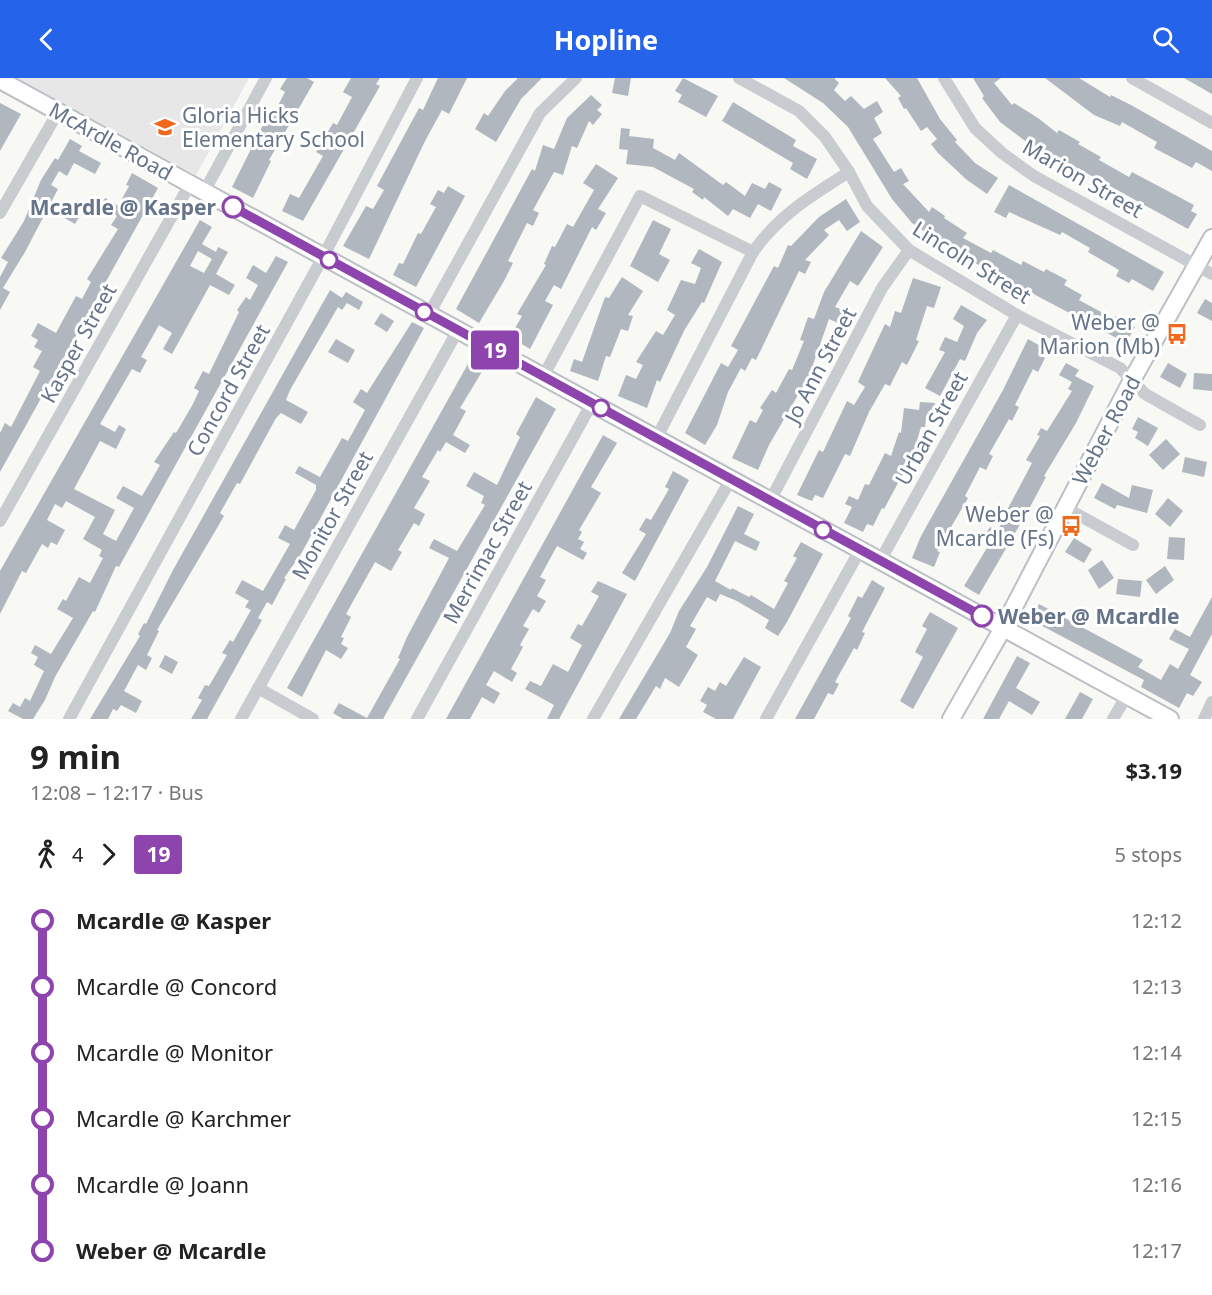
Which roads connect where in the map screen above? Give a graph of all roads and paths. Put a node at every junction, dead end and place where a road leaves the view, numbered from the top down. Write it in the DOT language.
graph roads {
  1 [pos="266,78"];
  2 [pos="417,78"];
  3 [pos="576,78"];
  4 [pos="738,78"];
  5 [pos="944,78"];
  6 [pos="1132,78"];
  7 [pos="0,80"];
  8 [pos="58,112"];
  9 [pos="1212,123"];
  10 [pos="849,172"];
  11 [pos="197,188"];
  12 [pos="0,213"];
  13 [pos="1212,238"];
  14 [pos="909,250"];
  15 [pos="753,252"];
  16 [pos="323,257"];
  17 [pos="1204,270"];
  18 [pos="429,315"];
  19 [pos="1017,315"];
  20 [pos="458,330"];
  21 [pos="543,377"];
  22 [pos="1132,380"];
  23 [pos="592,404"];
  24 [pos="1200,426"];
  25 [pos="656,438"];
  26 [pos="731,479"];
  27 [pos="770,501"];
  28 [pos="1064,507"];
  29 [pos="0,521"];
  30 [pos="1133,545"];
  31 [pos="860,550"];
  32 [pos="880,561"];
  33 [pos="1003,628"];
  34 [pos="258,688"];
  35 [pos="1126,695"];
  36 [pos="1212,702"];
  37 [pos="69,719"];
  38 [pos="241,719"];
  39 [pos="313,719"];
  40 [pos="417,719"];
  41 [pos="593,719"];
  42 [pos="766,719"];
  43 [pos="951,719"];
  44 [pos="1113,719"];
  45 [pos="1170,719"];
  46 [pos="1204,719"];
  1 -- 11 [label="street, Kasper Street"];
  2 -- 16 [label="street, Concord Street"];
  3 -- 18 [label="street"];
  4 -- 10 [label="street, Lincoln Street"];
  5 -- 17 [label="street, Marion Street"];
  6 -- 9 [label="street"];
  7 -- 8 [label="main road, McArdle Road"];
  8 -- 11 [label="main road, McArdle Road"];
  8 -- 12 [label="street"];
  10 -- 14 [label="street, Lincoln Street"];
  10 -- 15 [label="street"];
  11 -- 16 [label="main road, McArdle Road"];
  11 -- 29 [label="street, Kasper Street"];
  13 -- 17 [label="main road, Weber Road"];
  14 -- 19 [label="street, Lincoln Street"];
  14 -- 27 [label="street, Jo Ann Street"];
  15 -- 21 [label="street"];
  15 -- 25 [label="street"];
  16 -- 18 [label="main road, McArdle Road"];
  16 -- 37 [label="street, Concord Street"];
  17 -- 22 [label="main road, Weber Road"];
  18 -- 20 [label="main road, McArdle Road"];
  19 -- 22 [label="street, Lincoln Street"];
  19 -- 32 [label="street, Urban Street"];
  20 -- 21 [label="main road, McArdle Road"];
  20 -- 34 [label="street, Monitor Street"];
  21 -- 23 [label="main road, McArdle Road"];
  22 -- 24 [label="street, Lincoln Street"];
  22 -- 28 [label="main road, Weber Road"];
  23 -- 25 [label="main road, McArdle Road"];
  23 -- 40 [label="street, Merrimac Street"];
  25 -- 26 [label="main road, McArdle Road"];
  26 -- 27 [label="main road, McArdle Road"];
  26 -- 41 [label="street"];
  27 -- 31 [label="main road, McArdle Road"];
  28 -- 30 [label="street"];
  28 -- 33 [label="main road, Weber Road"];
  31 -- 32 [label="main road, McArdle Road"];
  31 -- 42 [label="street"];
  32 -- 33 [label="main road, McArdle Road"];
  33 -- 35 [label="main road, McArdle Road"];
  33 -- 43 [label="main road, Weber Road"];
  34 -- 38 [label="street, Monitor Street"];
  34 -- 39 [label="street"];
  35 -- 44 [label="street"];
  35 -- 45 [label="main road, McArdle Road"];
  36 -- 46 [label="street"];
}
